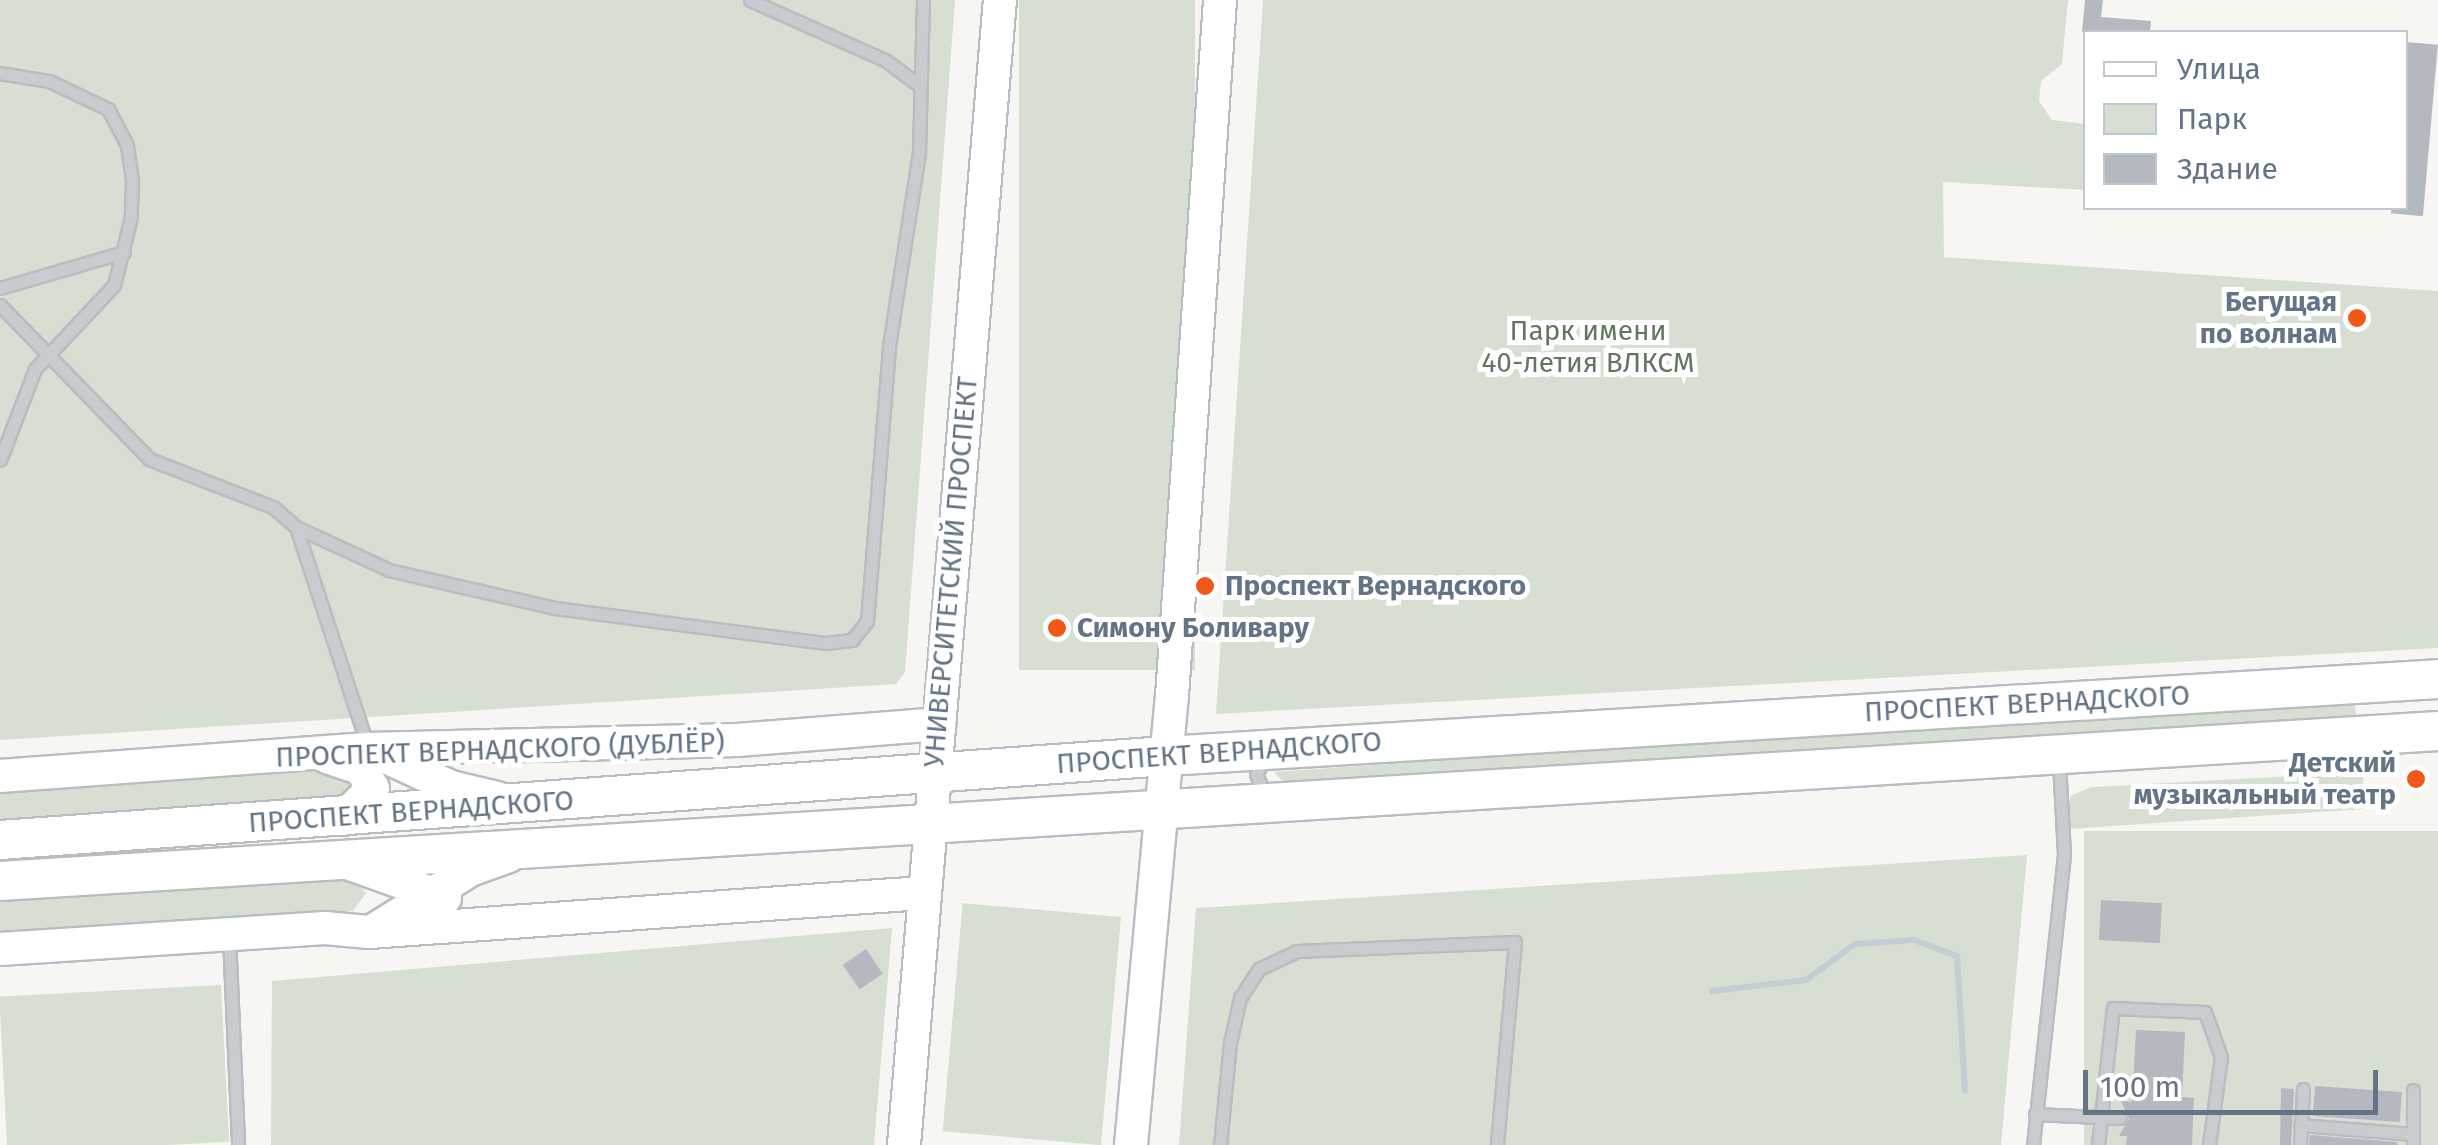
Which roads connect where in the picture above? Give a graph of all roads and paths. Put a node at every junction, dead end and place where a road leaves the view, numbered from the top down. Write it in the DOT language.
graph roads {
  1 [pos="750,0"];
  2 [pos="923,0"];
  3 [pos="1000,0"];
  4 [pos="1220,0"];
  5 [pos="0,73"];
  6 [pos="920,86"];
  7 [pos="124,252"];
  8 [pos="0,288"];
  9 [pos="0,305"];
  10 [pos="48,356"];
  11 [pos="0,460"];
  12 [pos="296,527"];
  13 [pos="2438,679"];
  14 [pos="939,724"];
  15 [pos="2438,731"];
  16 [pos="737,740"];
  17 [pos="368,749"];
  18 [pos="1282,749"];
  19 [pos="2059,754"];
  20 [pos="317,755"];
  21 [pos="1166,756"];
  22 [pos="935,772"];
  23 [pos="0,776"];
  24 [pos="684,792"];
  25 [pos="526,802"];
  26 [pos="1286,804"];
  27 [pos="1159,812"];
  28 [pos="342,819"];
  29 [pos="928,824"];
  30 [pos="0,840"];
  31 [pos="537,847"];
  32 [pos="336,860"];
  33 [pos="0,882"];
  34 [pos="922,892"];
  35 [pos="431,893"];
  36 [pos="506,921"];
  37 [pos="325,928"];
  38 [pos="369,932"];
  39 [pos="229,936"];
  40 [pos="0,949"];
  41 [pos="2302,1088"];
  42 [pos="2413,1090"];
  43 [pos="2036,1114"];
  44 [pos="2098,1117"];
  45 [pos="2120,1118"];
  46 [pos="2300,1126"];
  47 [pos="2413,1140"];
  48 [pos="238,1145"];
  49 [pos="904,1145"];
  50 [pos="1130,1145"];
  51 [pos="1220,1145"];
  52 [pos="1497,1145"];
  53 [pos="2033,1145"];
  54 [pos="2098,1145"];
  55 [pos="2209,1145"];
  56 [pos="2300,1145"];
  1 -- 6 [label="lane"];
  2 -- 6 [label="lane"];
  3 -- 14 [label="main road, УНИВЕРСИТЕТСКИЙ ПРОСПЕКТ"];
  4 -- 21 [label="main road"];
  5 -- 7 [label="lane"];
  6 -- 12 [label="lane"];
  7 -- 8 [label="lane"];
  7 -- 10 [label="lane"];
  9 -- 10 [label="lane"];
  10 -- 11 [label="lane"];
  10 -- 12 [label="lane"];
  12 -- 17 [label="lane"];
  13 -- 18 [label="main road, ПРОСПЕКТ ВЕРНАДСКОГО"];
  14 -- 16 [label="main road, ПРОСПЕКТ ВЕРНАДСКОГО (ДУБЛЁР)"];
  14 -- 22 [label="main road, УНИВЕРСИТЕТСКИЙ ПРОСПЕКТ"];
  15 -- 19 [label="main road, ПРОСПЕКТ ВЕРНАДСКОГО"];
  16 -- 17 [label="main road, ПРОСПЕКТ ВЕРНАДСКОГО (ДУБЛЁР)"];
  16 -- 24 [label="main road"];
  17 -- 20 [label="main road, ПРОСПЕКТ ВЕРНАДСКОГО (ДУБЛЁР)"];
  17 -- 25 [label="main road"];
  18 -- 21 [label="main road, ПРОСПЕКТ ВЕРНАДСКОГО"];
  18 -- 26 [label="lane"];
  19 -- 26 [label="main road, ПРОСПЕКТ ВЕРНАДСКОГО"];
  19 -- 43 [label="lane"];
  20 -- 23 [label="main road, ПРОСПЕКТ ВЕРНАДСКОГО (ДУБЛЁР)"];
  20 -- 28 [label="main road"];
  21 -- 22 [label="main road, ПРОСПЕКТ ВЕРНАДСКОГО"];
  21 -- 27 [label="main road"];
  22 -- 24 [label="main road, ПРОСПЕКТ ВЕРНАДСКОГО"];
  22 -- 29 [label="main road, УНИВЕРСИТЕТСКИЙ ПРОСПЕКТ"];
  24 -- 25 [label="main road, ПРОСПЕКТ ВЕРНАДСКОГО"];
  25 -- 28 [label="main road, ПРОСПЕКТ ВЕРНАДСКОГО"];
  26 -- 27 [label="main road, ПРОСПЕКТ ВЕРНАДСКОГО"];
  27 -- 29 [label="main road, ПРОСПЕКТ ВЕРНАДСКОГО"];
  27 -- 50 [label="main road"];
  28 -- 30 [label="main road, ПРОСПЕКТ ВЕРНАДСКОГО"];
  29 -- 31 [label="main road, ПРОСПЕКТ ВЕРНАДСКОГО"];
  29 -- 34 [label="main road, УНИВЕРСИТЕТСКИЙ ПРОСПЕКТ"];
  31 -- 32 [label="main road, ПРОСПЕКТ ВЕРНАДСКОГО"];
  31 -- 35 [label="main road"];
  32 -- 33 [label="main road, ПРОСПЕКТ ВЕРНАДСКОГО"];
  32 -- 35 [label="main road"];
  32 -- 37 [label="main road"];
  34 -- 36 [label="main road"];
  34 -- 49 [label="main road, УНИВЕРСИТЕТСКИЙ ПРОСПЕКТ"];
  35 -- 36 [label="main road"];
  35 -- 38 [label="main road"];
  36 -- 38 [label="main road"];
  37 -- 38 [label="main road"];
  37 -- 39 [label="main road"];
  39 -- 40 [label="main road"];
  39 -- 48 [label="lane"];
  41 -- 46 [label="lane"];
  42 -- 47 [label="lane"];
  43 -- 44 [label="lane"];
  43 -- 53 [label="lane"];
  44 -- 45 [label="lane"];
  44 -- 54 [label="lane"];
  44 -- 55 [label="lane"];
  46 -- 47 [label="lane"];
  46 -- 56 [label="lane"];
  51 -- 52 [label="lane"];
}
